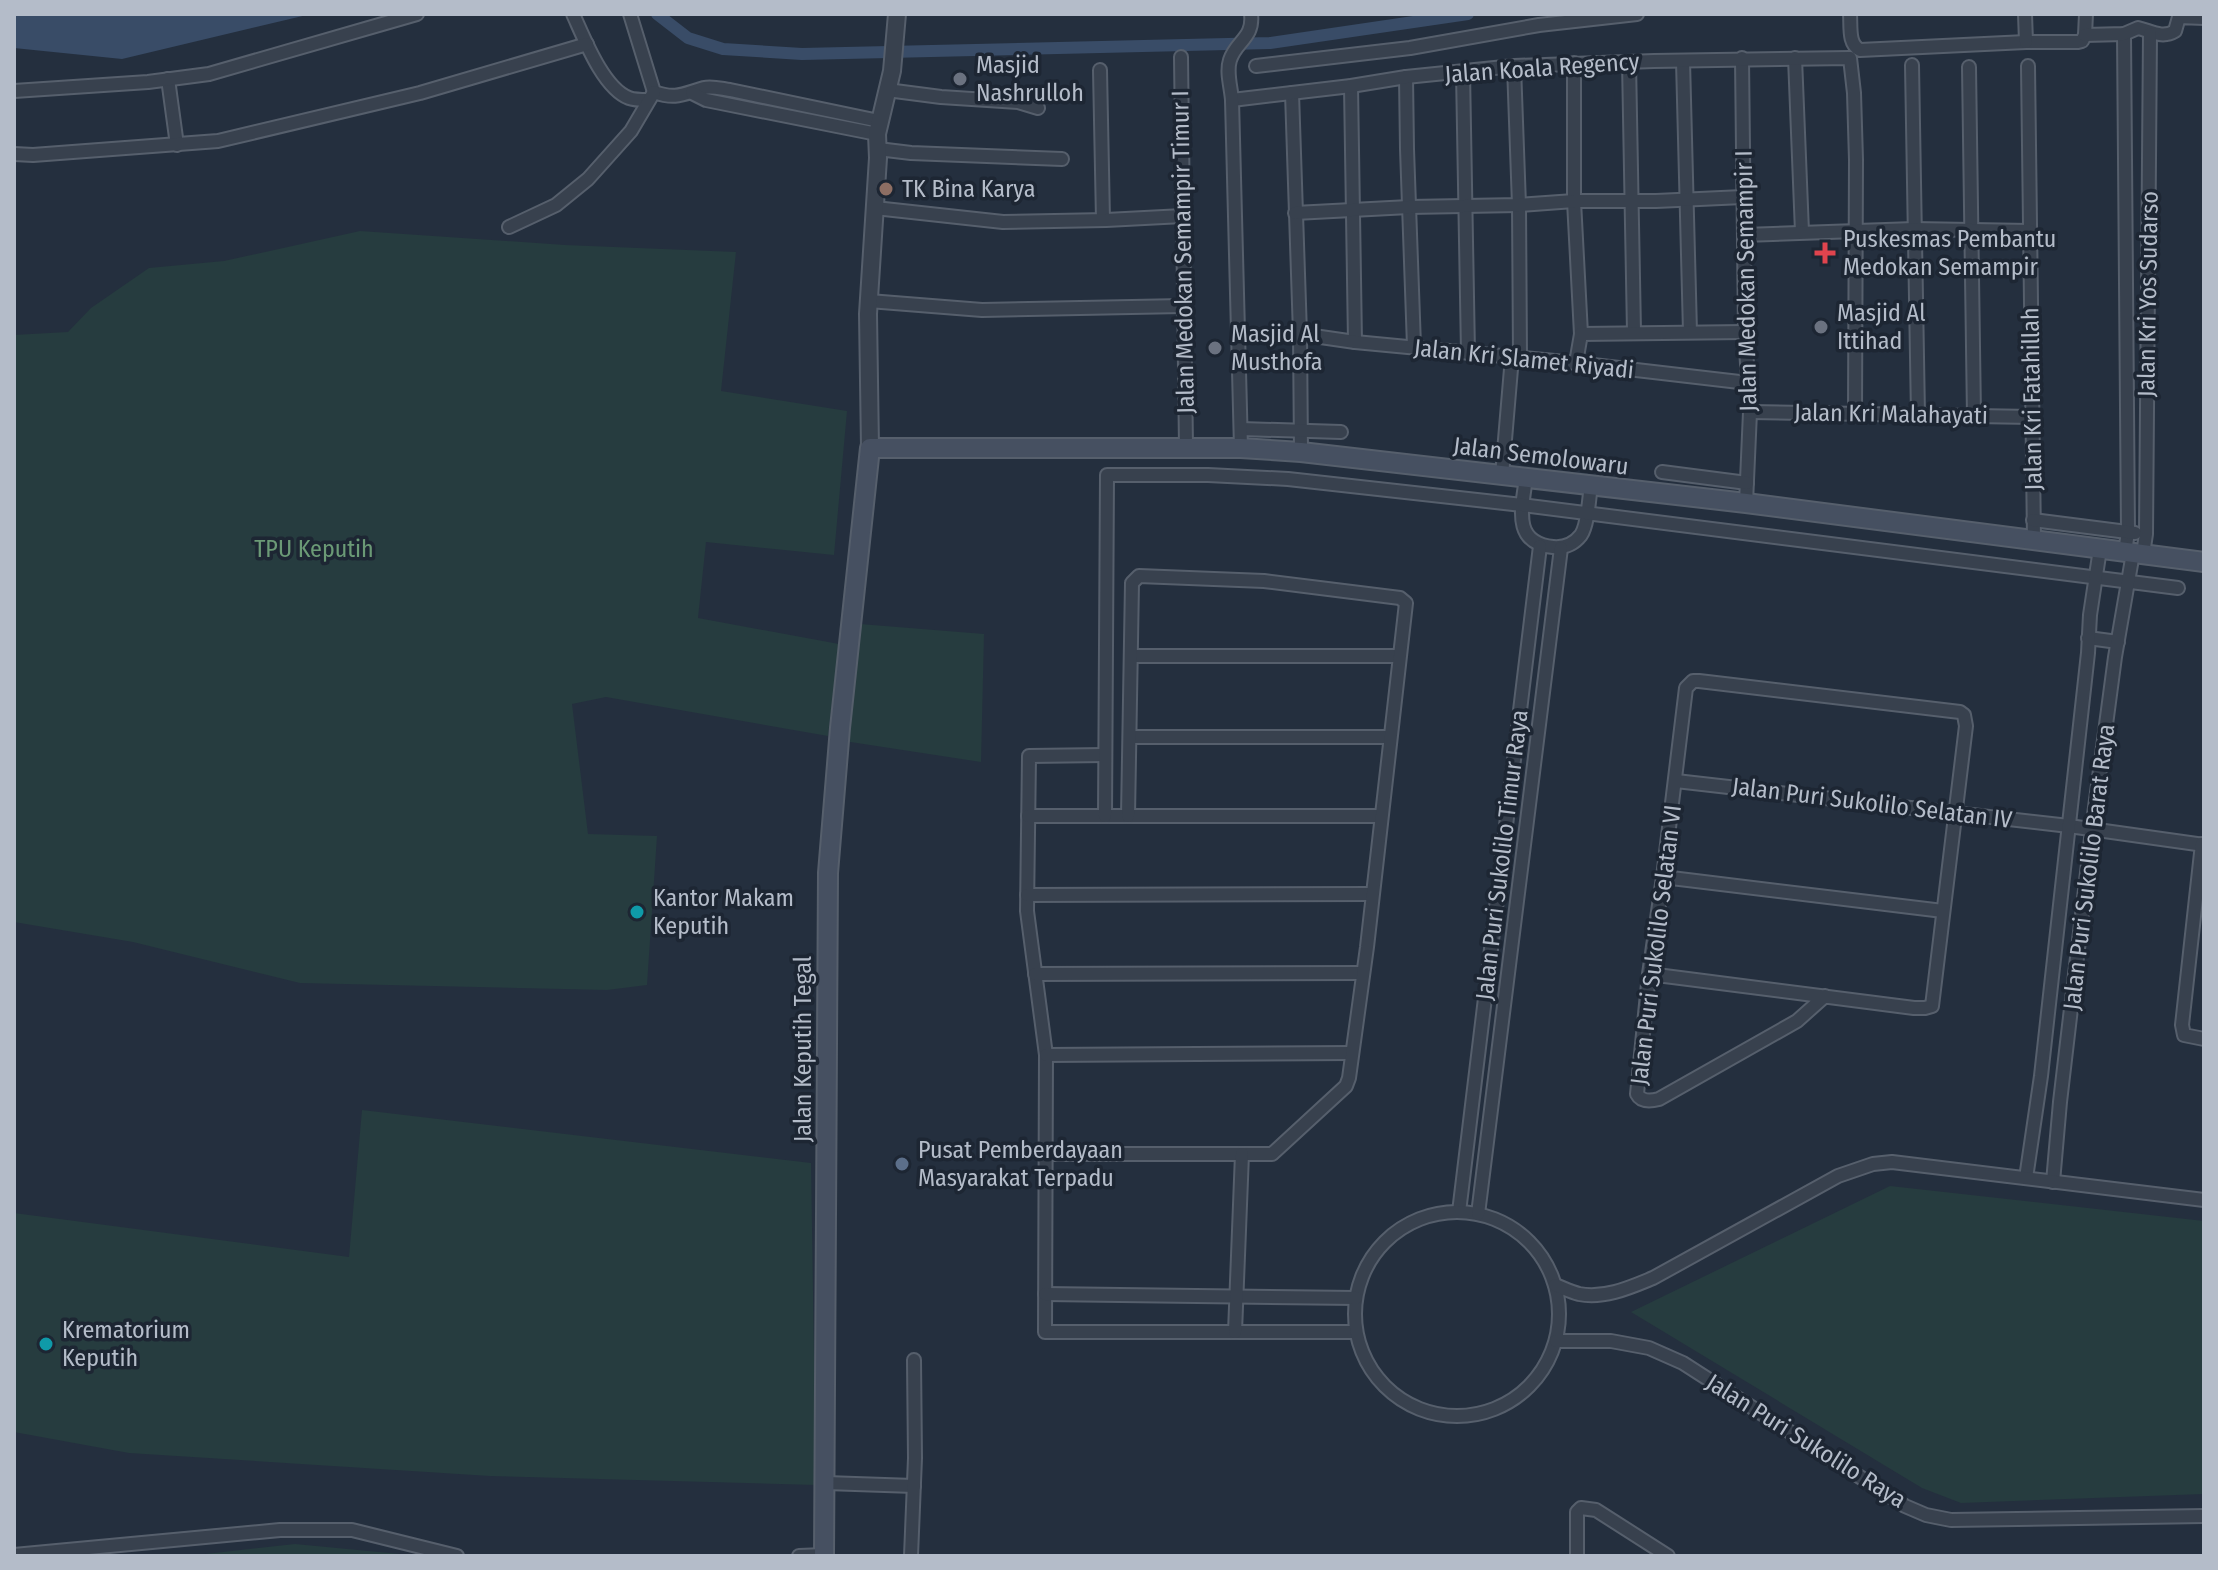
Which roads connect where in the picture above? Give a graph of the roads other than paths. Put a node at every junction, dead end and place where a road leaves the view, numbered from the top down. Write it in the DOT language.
graph roads {
  1 [pos="417,14"];
  2 [pos="573,14"];
  3 [pos="630,14"];
  4 [pos="897,14"];
  5 [pos="1251,14"];
  6 [pos="1637,14"];
  7 [pos="1850,14"];
  8 [pos="2025,14"];
  9 [pos="2086,14"];
  10 [pos="2179,16"];
  11 [pos="2204,18"];
  12 [pos="2124,34"];
  13 [pos="2150,34"];
  14 [pos="2084,38"];
  15 [pos="2026,42"];
  16 [pos="587,44"];
  17 [pos="1856,55"];
  18 [pos="1181,57"];
  19 [pos="1742,58"];
  20 [pos="1795,58"];
  21 [pos="1683,61"];
  22 [pos="1629,62"];
  23 [pos="1574,63"];
  24 [pos="1912,65"];
  25 [pos="1256,66"];
  26 [pos="1514,66"];
  27 [pos="2028,66"];
  28 [pos="1969,67"];
  29 [pos="1100,70"];
  30 [pos="1463,72"];
  31 [pos="1406,77"];
  32 [pos="168,79"];
  33 [pos="1351,86"];
  34 [pos="887,90"];
  35 [pos="14,91"];
  36 [pos="1292,93"];
  37 [pos="651,96"];
  38 [pos="1232,100"];
  39 [pos="1038,108"];
  40 [pos="878,135"];
  41 [pos="177,145"];
  42 [pos="14,154"];
  43 [pos="1062,159"];
  44 [pos="2126,160"];
  45 [pos="2149,160"];
  46 [pos="1743,197"];
  47 [pos="1685,200"];
  48 [pos="1574,201"];
  49 [pos="1630,201"];
  50 [pos="1519,205"];
  51 [pos="1465,206"];
  52 [pos="1409,207"];
  53 [pos="875,208"];
  54 [pos="1352,210"];
  55 [pos="1295,213"];
  56 [pos="1183,216"];
  57 [pos="1103,220"];
  58 [pos="509,227"];
  59 [pos="1914,229"];
  60 [pos="1856,231"];
  61 [pos="1971,231"];
  62 [pos="2030,231"];
  63 [pos="1802,232"];
  64 [pos="1744,235"];
  65 [pos="869,301"];
  66 [pos="1183,306"];
  67 [pos="1634,332"];
  68 [pos="1690,332"];
  69 [pos="1745,332"];
  70 [pos="1300,334"];
  71 [pos="1581,334"];
  72 [pos="1355,342"];
  73 [pos="1414,346"];
  74 [pos="1468,353"];
  75 [pos="1516,357"];
  76 [pos="1576,363"];
  77 [pos="1748,383"];
  78 [pos="2147,389"];
  79 [pos="2127,390"];
  80 [pos="1750,412"];
  81 [pos="1855,414"];
  82 [pos="1918,415"];
  83 [pos="1974,416"];
  84 [pos="2032,417"];
  85 [pos="1301,430"];
  86 [pos="1341,432"];
  87 [pos="1241,438"];
  88 [pos="1186,447"];
  89 [pos="870,448"];
  90 [pos="1301,452"];
  91 [pos="1662,472"];
  92 [pos="1502,475"];
  93 [pos="1526,481"];
  94 [pos="1747,483"];
  95 [pos="1590,489"];
  96 [pos="1522,503"];
  97 [pos="1746,503"];
  98 [pos="1587,511"];
  99 [pos="2033,520"];
  100 [pos="2128,532"];
  101 [pos="2146,534"];
  102 [pos="2034,540"];
  103 [pos="1540,546"];
  104 [pos="1561,548"];
  105 [pos="2099,553"];
  106 [pos="2132,562"];
  107 [pos="2204,562"];
  108 [pos="2096,574"];
  109 [pos="2178,588"];
  110 [pos="2088,638"];
  111 [pos="2118,642"];
  112 [pos="1131,656"];
  113 [pos="1399,656"];
  114 [pos="1130,737"];
  115 [pos="1390,737"];
  116 [pos="1105,755"];
  117 [pos="1676,781"];
  118 [pos="1956,813"];
  119 [pos="1028,816"];
  120 [pos="1105,816"];
  121 [pos="1128,816"];
  122 [pos="1381,816"];
  123 [pos="2069,826"];
  124 [pos="2092,830"];
  125 [pos="2203,844"];
  126 [pos="1503,850"];
  127 [pos="1523,854"];
  128 [pos="1663,877"];
  129 [pos="1372,894"];
  130 [pos="1027,895"];
  131 [pos="1943,911"];
  132 [pos="2197,940"];
  133 [pos="1363,973"];
  134 [pos="1035,974"];
  135 [pos="1649,974"];
  136 [pos="1825,996"];
  137 [pos="2204,1039"];
  138 [pos="1352,1053"];
  139 [pos="1046,1055"];
  140 [pos="2038,1100"];
  141 [pos="2060,1102"];
  142 [pos="1046,1154"];
  143 [pos="1242,1154"];
  144 [pos="2026,1178"];
  145 [pos="2053,1182"];
  146 [pos="2204,1200"];
  147 [pos="1459,1212"];
  148 [pos="1478,1214"];
  149 [pos="1555,1285"];
  150 [pos="1045,1294"];
  151 [pos="1236,1297"];
  152 [pos="1356,1298"];
  153 [pos="1235,1332"];
  154 [pos="1356,1332"];
  155 [pos="1556,1341"];
  156 [pos="914,1360"];
  157 [pos="826,1483"];
  158 [pos="914,1486"];
  159 [pos="2204,1516"];
  160 [pos="14,1555"];
  161 [pos="457,1556"];
  162 [pos="799,1556"];
  163 [pos="824,1556"];
  164 [pos="911,1556"];
  165 [pos="1577,1556"];
  166 [pos="1668,1556"];
  1 -- 32 [label="street"];
  2 -- 16 [label="street"];
  3 -- 37 [label="street"];
  4 -- 34 [label="street"];
  5 -- 38 [label="street"];
  6 -- 25 [label="street"];
  7 -- 17 [label="street"];
  8 -- 15 [label="street"];
  9 -- 14 [label="street"];
  10 -- 11 [label="street"];
  10 -- 13 [label="street"];
  12 -- 13 [label="street, Jalan Koala Regency"];
  12 -- 14 [label="street, Jalan Koala Regency"];
  12 -- 44 [label="street, Jalan Kri Yos Sudarso"];
  13 -- 45 [label="street, Jalan Kri Yos Sudarso"];
  14 -- 15 [label="street, Jalan Koala Regency"];
  15 -- 17 [label="street, Jalan Koala Regency"];
  16 -- 37 [label="street"];
  16 -- 41 [label="street"];
  17 -- 20 [label="street, Jalan Koala Regency"];
  17 -- 60 [label="street"];
  18 -- 56 [label="street, Jalan Medokan Semampir Timur I"];
  19 -- 20 [label="street, Jalan Koala Regency"];
  19 -- 21 [label="street, Jalan Koala Regency"];
  19 -- 46 [label="street, Jalan Medokan Semampir I"];
  20 -- 63 [label="street"];
  21 -- 22 [label="street, Jalan Koala Regency"];
  21 -- 47 [label="street"];
  22 -- 23 [label="street, Jalan Koala Regency"];
  22 -- 49 [label="street"];
  23 -- 26 [label="street, Jalan Koala Regency"];
  23 -- 48 [label="street"];
  24 -- 59 [label="street"];
  26 -- 30 [label="street, Jalan Koala Regency"];
  26 -- 50 [label="street"];
  27 -- 62 [label="street, Jalan Kri Fatahillah"];
  28 -- 61 [label="street"];
  29 -- 57 [label="street"];
  30 -- 31 [label="street, Jalan Koala Regency"];
  30 -- 51 [label="street"];
  31 -- 33 [label="street, Jalan Koala Regency"];
  31 -- 52 [label="street"];
  32 -- 35 [label="street"];
  32 -- 41 [label="street"];
  33 -- 36 [label="street, Jalan Koala Regency"];
  33 -- 54 [label="street"];
  34 -- 39 [label="street"];
  34 -- 40 [label="street"];
  36 -- 38 [label="street, Jalan Koala Regency"];
  36 -- 55 [label="street"];
  37 -- 40 [label="street"];
  37 -- 58 [label="street"];
  38 -- 87 [label="street"];
  40 -- 43 [label="street"];
  40 -- 53 [label="street"];
  41 -- 42 [label="street"];
  44 -- 45 [label="street"];
  44 -- 79 [label="street, Jalan Kri Yos Sudarso"];
  45 -- 78 [label="street, Jalan Kri Yos Sudarso"];
  46 -- 47 [label="street"];
  46 -- 64 [label="street, Jalan Medokan Semampir I"];
  47 -- 49 [label="street"];
  47 -- 68 [label="street"];
  48 -- 49 [label="street"];
  48 -- 50 [label="street"];
  48 -- 71 [label="street"];
  49 -- 67 [label="street"];
  50 -- 51 [label="street"];
  50 -- 75 [label="street"];
  51 -- 52 [label="street"];
  51 -- 74 [label="street"];
  52 -- 54 [label="street"];
  52 -- 73 [label="street"];
  53 -- 57 [label="street"];
  53 -- 65 [label="street"];
  54 -- 55 [label="street"];
  54 -- 72 [label="street"];
  55 -- 70 [label="street"];
  56 -- 57 [label="street"];
  56 -- 66 [label="street, Jalan Medokan Semampir Timur I"];
  59 -- 60 [label="street"];
  59 -- 61 [label="street"];
  59 -- 82 [label="street"];
  60 -- 63 [label="street"];
  60 -- 81 [label="street"];
  61 -- 62 [label="street"];
  61 -- 83 [label="street"];
  62 -- 84 [label="street, Jalan Kri Fatahillah"];
  63 -- 64 [label="street"];
  64 -- 69 [label="street, Jalan Medokan Semampir I"];
  65 -- 66 [label="street"];
  65 -- 89 [label="street"];
  66 -- 88 [label="street, Jalan Medokan Semampir Timur I"];
  67 -- 68 [label="street"];
  67 -- 71 [label="street"];
  68 -- 69 [label="street"];
  69 -- 77 [label="street, Jalan Medokan Semampir I"];
  70 -- 72 [label="street, Jalan Kri Slamet Riyadi"];
  70 -- 85 [label="street"];
  71 -- 76 [label="street"];
  72 -- 73 [label="street, Jalan Kri Slamet Riyadi"];
  73 -- 74 [label="street, Jalan Kri Slamet Riyadi"];
  74 -- 75 [label="street, Jalan Kri Slamet Riyadi"];
  75 -- 76 [label="street, Jalan Kri Slamet Riyadi"];
  75 -- 92 [label="street"];
  76 -- 77 [label="street, Jalan Kri Slamet Riyadi"];
  77 -- 80 [label="street, Jalan Medokan Semampir I"];
  78 -- 79 [label="street"];
  78 -- 101 [label="street, Jalan Kri Yos Sudarso"];
  79 -- 100 [label="street, Jalan Kri Yos Sudarso"];
  80 -- 81 [label="street, Jalan Kri Malahayati"];
  80 -- 94 [label="street, Jalan Medokan Semampir I"];
  81 -- 82 [label="street, Jalan Kri Malahayati"];
  82 -- 83 [label="street, Jalan Kri Malahayati"];
  83 -- 84 [label="street, Jalan Kri Malahayati"];
  84 -- 99 [label="street, Jalan Kri Fatahillah"];
  85 -- 86 [label="street"];
  85 -- 87 [label="street"];
  85 -- 90 [label="street"];
  87 -- 88 [label="main road, Jalan Semolowaru"];
  87 -- 90 [label="main road, Jalan Semolowaru"];
  88 -- 89 [label="main road, Jalan Semolowaru"];
  89 -- 157 [label="main road, Jalan Keputih Tegal"];
  90 -- 92 [label="main road, Jalan Semolowaru"];
  91 -- 94 [label="street"];
  92 -- 93 [label="main road, Jalan Semolowaru"];
  93 -- 95 [label="main road, Jalan Semolowaru"];
  93 -- 96 [label="street"];
  94 -- 97 [label="street, Jalan Medokan Semampir I"];
  95 -- 97 [label="main road, Jalan Semolowaru"];
  95 -- 98 [label="street"];
  96 -- 98 [label="street"];
  96 -- 103 [label="street"];
  96 -- 116 [label="street"];
  97 -- 102 [label="main road, Jalan Semolowaru"];
  98 -- 104 [label="street"];
  98 -- 108 [label="street"];
  99 -- 100 [label="street"];
  99 -- 102 [label="street, Jalan Kri Fatahillah"];
  100 -- 101 [label="street"];
  100 -- 106 [label="street, Jalan Kri Yos Sudarso"];
  101 -- 106 [label="street, Jalan Kri Yos Sudarso"];
  102 -- 105 [label="main road, Jalan Semolowaru"];
  103 -- 104 [label="street"];
  103 -- 126 [label="street, Jalan Puri Sukolilo Timur Raya"];
  104 -- 127 [label="street, Jalan Puri Sukolilo Timur Raya"];
  105 -- 106 [label="main road, Jalan Semolowaru"];
  105 -- 108 [label="street, Jalan Puri Sukolilo Barat Raya"];
  106 -- 107 [label="main road, Jalan Semolowaru"];
  106 -- 108 [label="street"];
  106 -- 109 [label="street"];
  106 -- 111 [label="street, Jalan Puri Sukolilo Barat Raya"];
  108 -- 110 [label="street, Jalan Puri Sukolilo Barat Raya"];
  110 -- 111 [label="street"];
  110 -- 123 [label="street, Jalan Puri Sukolilo Barat Raya"];
  111 -- 124 [label="street, Jalan Puri Sukolilo Barat Raya"];
  112 -- 113 [label="street"];
  112 -- 113 [label="street"];
  112 -- 114 [label="street"];
  113 -- 115 [label="street"];
  114 -- 115 [label="street"];
  114 -- 121 [label="street"];
  115 -- 122 [label="street"];
  116 -- 119 [label="street"];
  116 -- 120 [label="street"];
  117 -- 118 [label="street, Jalan Puri Sukolilo Selatan IV"];
  117 -- 118 [label="street, Jalan Puri Sukolilo Selatan VI"];
  117 -- 128 [label="street, Jalan Puri Sukolilo Selatan VI"];
  118 -- 123 [label="street, Jalan Puri Sukolilo Selatan IV"];
  118 -- 131 [label="street"];
  119 -- 120 [label="street"];
  119 -- 130 [label="street"];
  120 -- 121 [label="street"];
  121 -- 122 [label="street"];
  122 -- 129 [label="street"];
  123 -- 124 [label="street, Jalan Puri Sukolilo Selatan IV"];
  123 -- 140 [label="street, Jalan Puri Sukolilo Barat Raya"];
  124 -- 125 [label="street, Jalan Puri Sukolilo Selatan IV"];
  124 -- 141 [label="street, Jalan Puri Sukolilo Barat Raya"];
  125 -- 132 [label="street"];
  126 -- 127 [label="street"];
  126 -- 147 [label="street, Jalan Puri Sukolilo Timur Raya"];
  127 -- 148 [label="street, Jalan Puri Sukolilo Timur Raya"];
  128 -- 131 [label="street"];
  128 -- 135 [label="street, Jalan Puri Sukolilo Selatan VI"];
  129 -- 130 [label="street"];
  129 -- 133 [label="street"];
  130 -- 134 [label="street"];
  131 -- 136 [label="street"];
  132 -- 137 [label="street"];
  133 -- 134 [label="street"];
  133 -- 138 [label="street"];
  134 -- 139 [label="street"];
  135 -- 136 [label="street"];
  135 -- 136 [label="street, Jalan Puri Sukolilo Selatan VI"];
  138 -- 139 [label="street"];
  138 -- 143 [label="street"];
  139 -- 142 [label="street"];
  140 -- 141 [label="street"];
  140 -- 144 [label="street, Jalan Puri Sukolilo Barat Raya"];
  141 -- 145 [label="street, Jalan Puri Sukolilo Barat Raya"];
  142 -- 143 [label="street"];
  142 -- 150 [label="street"];
  143 -- 151 [label="street"];
  144 -- 145 [label="street"];
  144 -- 149 [label="street"];
  145 -- 146 [label="street"];
  147 -- 148 [label="street"];
  147 -- 152 [label="street"];
  148 -- 149 [label="street"];
  149 -- 155 [label="street"];
  150 -- 151 [label="street"];
  150 -- 153 [label="street"];
  151 -- 152 [label="street"];
  151 -- 153 [label="street"];
  152 -- 154 [label="street"];
  153 -- 154 [label="street"];
  154 -- 155 [label="street"];
  155 -- 159 [label="street, Jalan Puri Sukolilo Raya"];
  156 -- 158 [label="street"];
  157 -- 158 [label="street"];
  157 -- 163 [label="main road, Jalan Keputih Tegal"];
  158 -- 164 [label="street"];
  160 -- 161 [label="street"];
  162 -- 163 [label="street"];
  165 -- 166 [label="street"];
}
